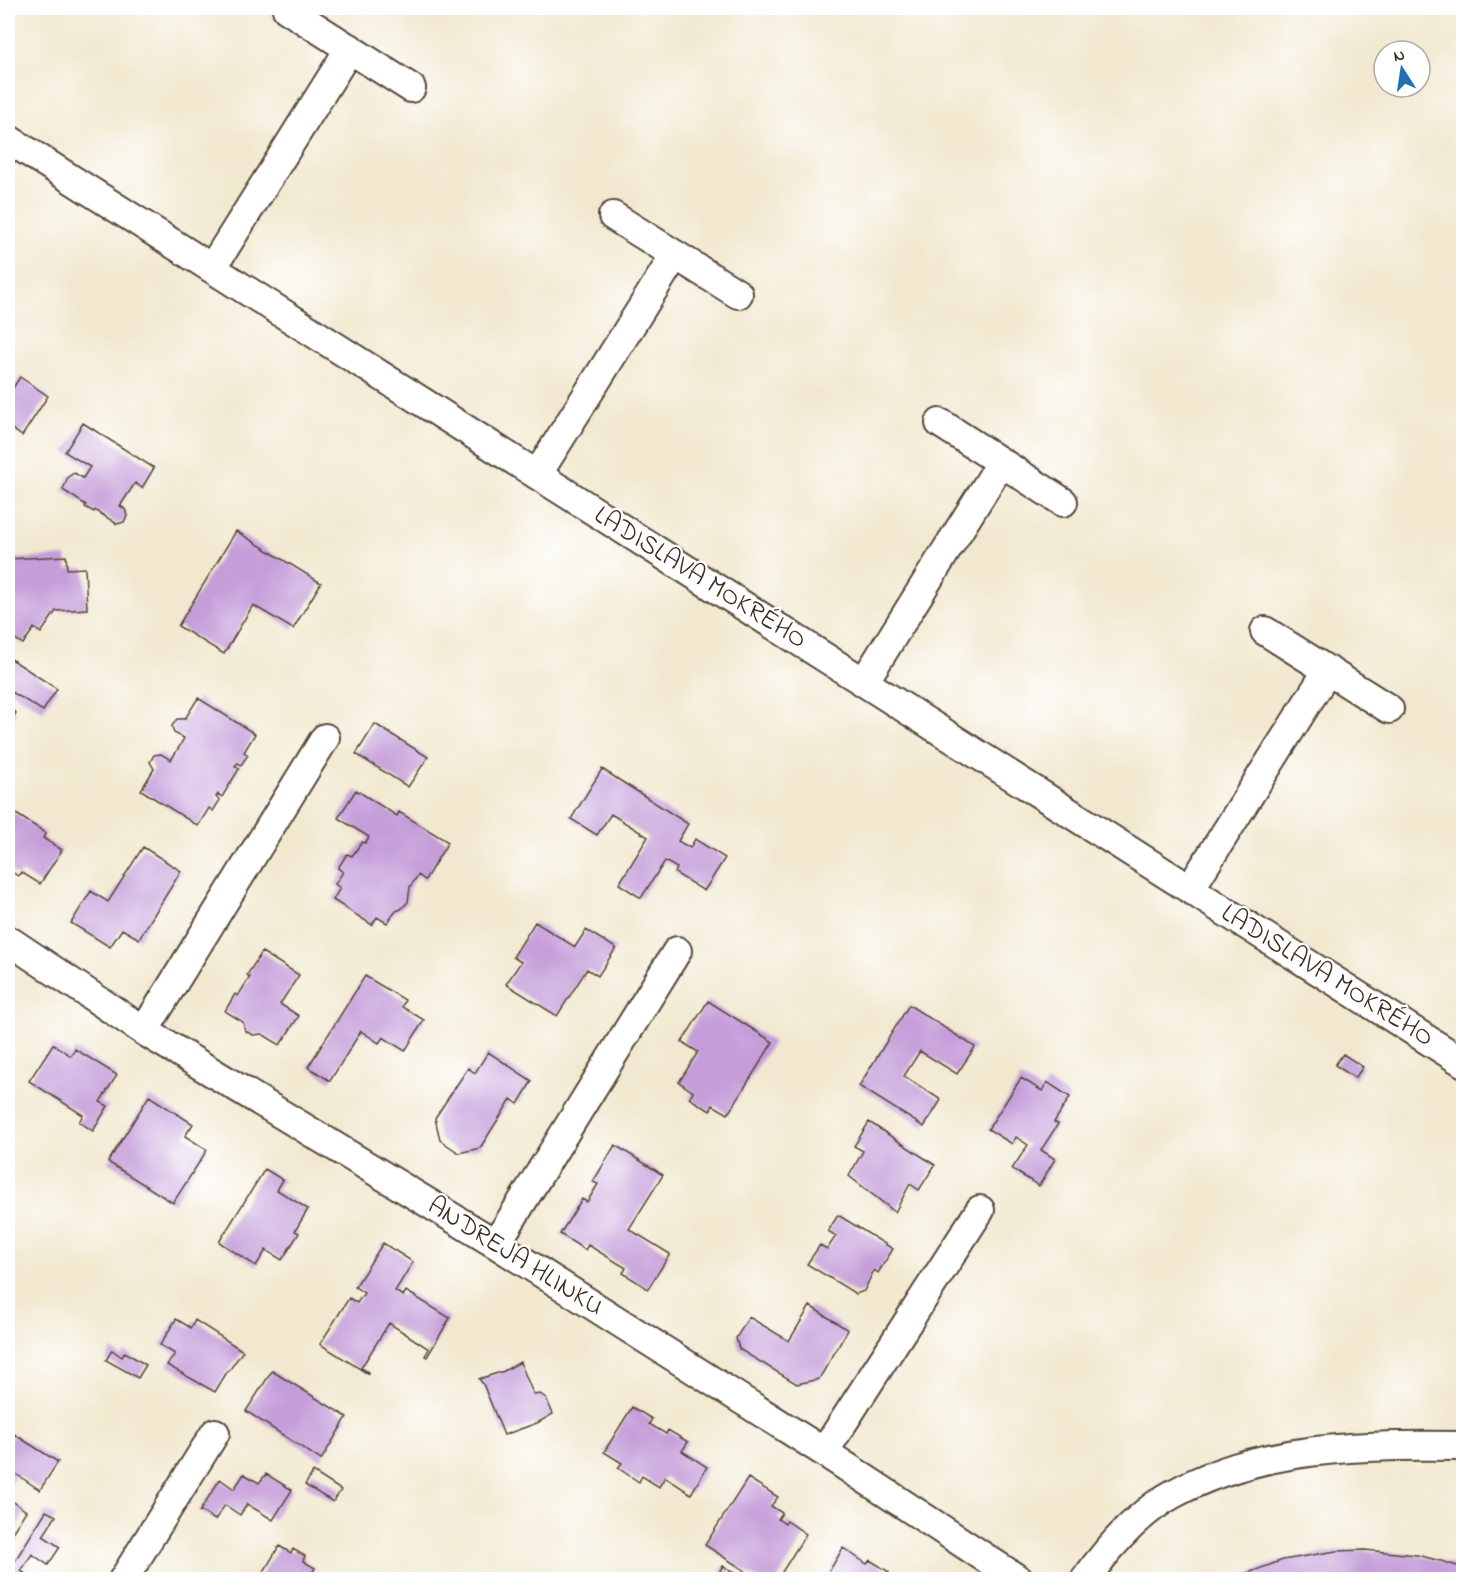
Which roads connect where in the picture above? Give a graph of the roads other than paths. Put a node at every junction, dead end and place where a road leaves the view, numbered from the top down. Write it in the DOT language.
graph roads {
  1 [pos="287,9"];
  2 [pos="350,48"];
  3 [pos="411,88"];
  4 [pos="8,139"];
  5 [pos="613,216"];
  6 [pos="675,255"];
  7 [pos="212,268"];
  8 [pos="738,294"];
  9 [pos="940,423"];
  10 [pos="1001,463"];
  11 [pos="537,475"];
  12 [pos="1063,502"];
  13 [pos="1265,631"];
  14 [pos="1328,670"];
  15 [pos="864,682"];
  16 [pos="1389,709"];
  17 [pos="325,738"];
  18 [pos="1190,889"];
  19 [pos="8,940"];
  20 [pos="677,951"];
  21 [pos="144,1031"];
  22 [pos="1464,1063"];
  23 [pos="980,1210"];
  24 [pos="496,1244"];
  25 [pos="215,1433"];
  26 [pos="1464,1446"];
  27 [pos="824,1452"];
  28 [pos="123,1580"];
  29 [pos="1019,1580"];
  30 [pos="1084,1580"];
  1 -- 2 [label="street"];
  2 -- 3 [label="street"];
  2 -- 7 [label="street"];
  4 -- 7 [label="street, LADISLAVA MOKRÉHO"];
  5 -- 6 [label="street"];
  6 -- 8 [label="street"];
  6 -- 11 [label="street"];
  7 -- 11 [label="street, LADISLAVA MOKRÉHO"];
  9 -- 10 [label="street"];
  10 -- 12 [label="street"];
  10 -- 15 [label="street"];
  11 -- 15 [label="street, LADISLAVA MOKRÉHO"];
  13 -- 14 [label="street"];
  14 -- 16 [label="street"];
  14 -- 18 [label="street, LADISLAVA MOKRÉHO"];
  15 -- 18 [label="street, LADISLAVA MOKRÉHO"];
  17 -- 21 [label="street"];
  18 -- 22 [label="street, LADISLAVA MOKRÉHO"];
  19 -- 21 [label="street, ANDREJA HLINKU"];
  20 -- 24 [label="street"];
  21 -- 24 [label="street, ANDREJA HLINKU"];
  23 -- 27 [label="street"];
  24 -- 27 [label="street, ANDREJA HLINKU"];
  25 -- 28 [label="street"];
  26 -- 30 [label="street"];
  27 -- 29 [label="street, ANDREJA HLINKU"];
}
